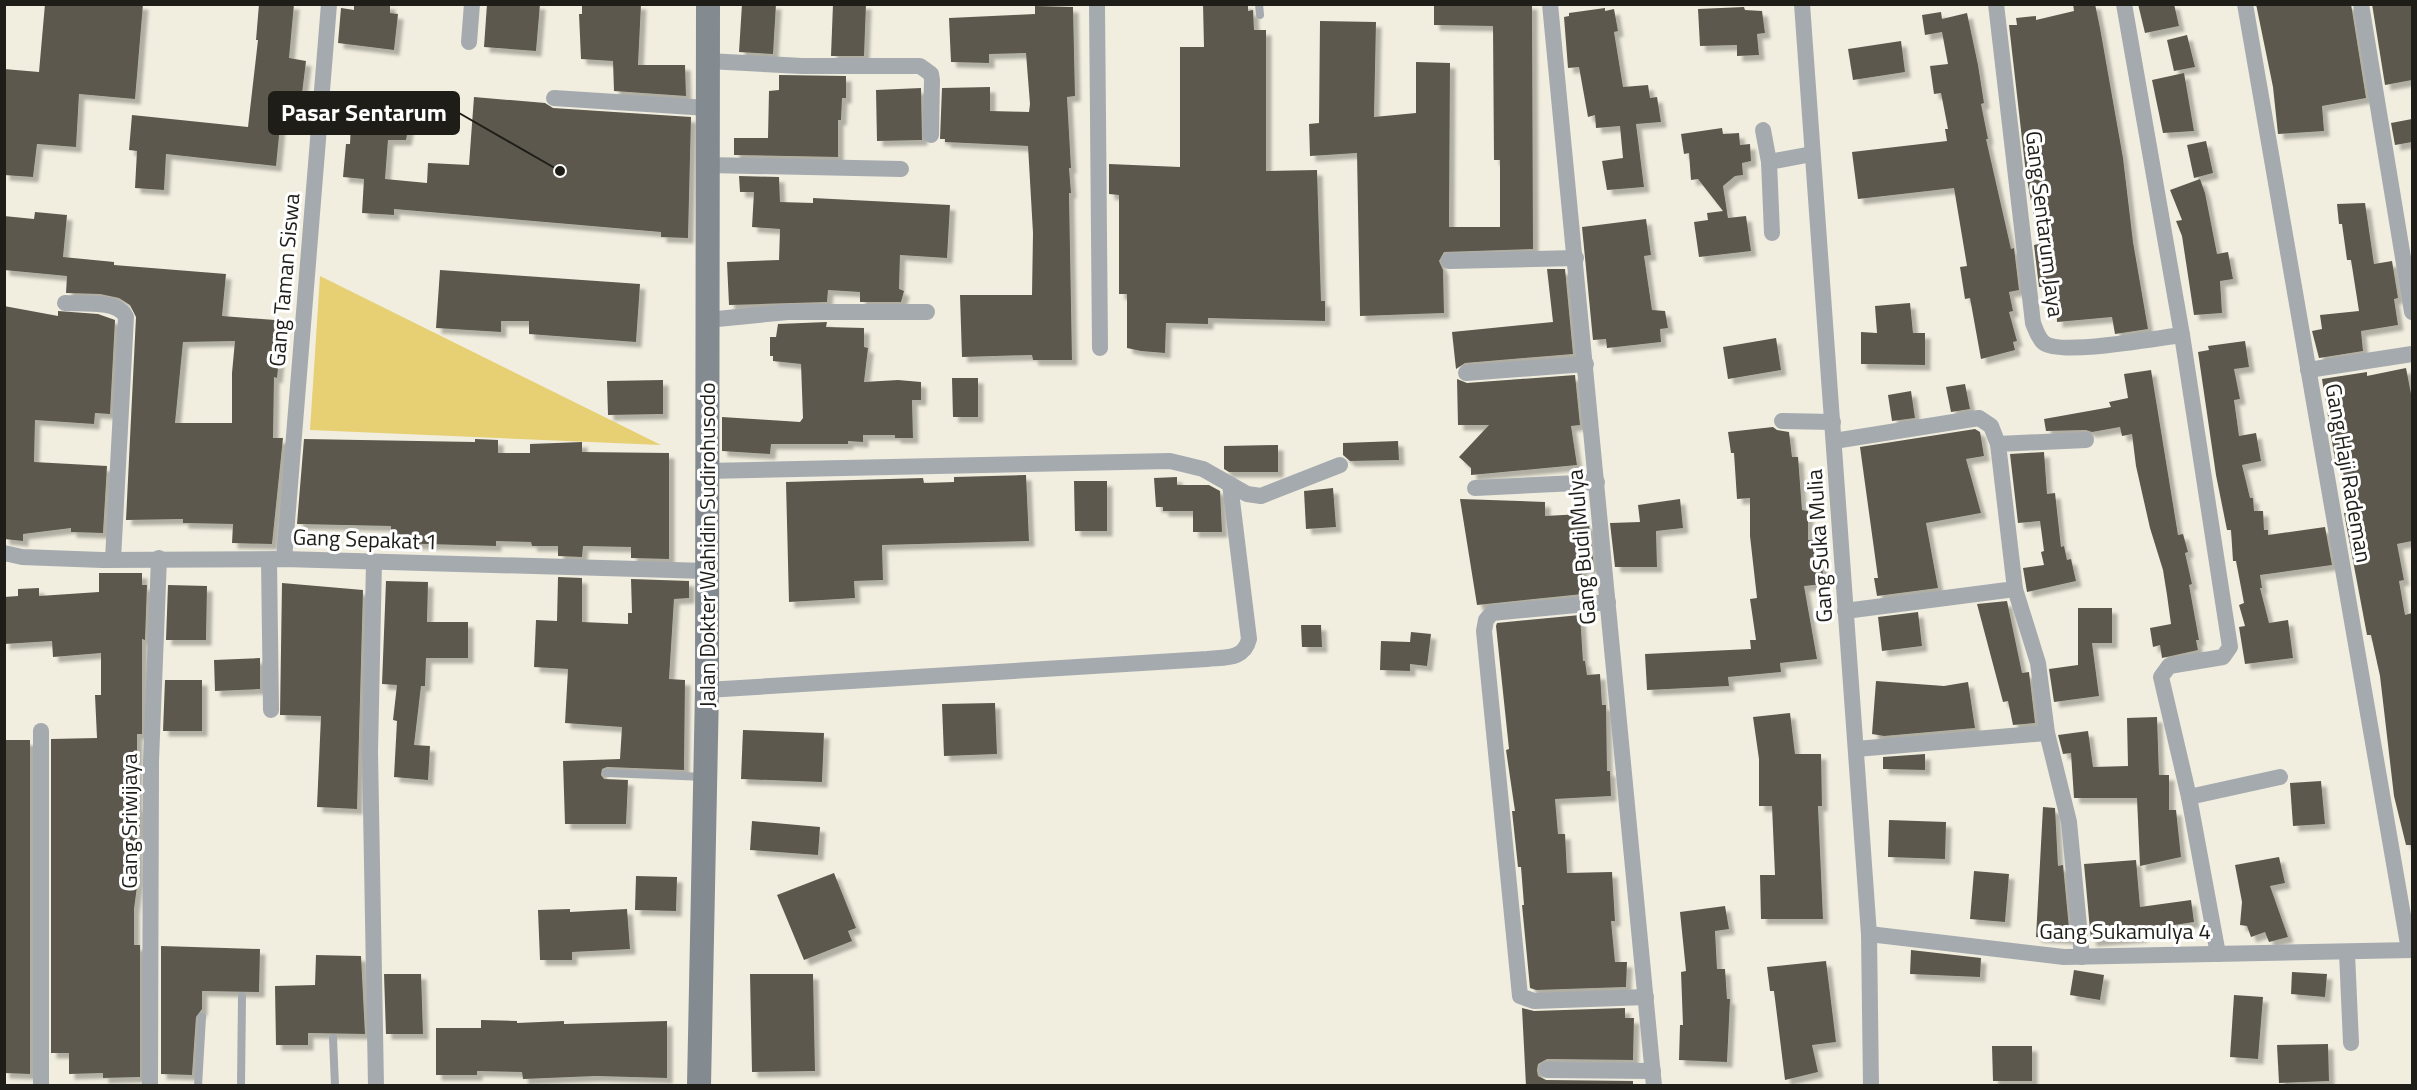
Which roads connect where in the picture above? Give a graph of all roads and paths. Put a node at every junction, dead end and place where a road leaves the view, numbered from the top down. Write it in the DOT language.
graph roads {
  1 [pos="329,4"];
  2 [pos="472,4"];
  3 [pos="708,4"];
  4 [pos="1097,4"];
  5 [pos="1259,4"];
  6 [pos="1550,4"];
  7 [pos="1802,4"];
  8 [pos="1996,4"];
  9 [pos="2124,4"];
  10 [pos="2245,4"];
  11 [pos="2361,4"];
  12 [pos="1260,15"];
  13 [pos="469,42"];
  14 [pos="708,61"];
  15 [pos="554,98"];
  16 [pos="708,108"];
  17 [pos="1763,129"];
  18 [pos="931,135"];
  19 [pos="1812,154"];
  20 [pos="1769,162"];
  21 [pos="708,165"];
  22 [pos="901,169"];
  23 [pos="1772,233"];
  24 [pos="1576,258"];
  25 [pos="1449,261"];
  26 [pos="65,303"];
  27 [pos="927,312"];
  28 [pos="2412,312"];
  29 [pos="707,320"];
  30 [pos="2182,335"];
  31 [pos="1100,348"];
  32 [pos="2412,354"];
  33 [pos="1586,364"];
  34 [pos="2308,370"];
  35 [pos="1466,373"];
  36 [pos="1782,421"];
  37 [pos="1833,422"];
  38 [pos="2086,440"];
  39 [pos="1834,441"];
  40 [pos="1998,444"];
  41 [pos="1340,465"];
  42 [pos="707,471"];
  43 [pos="1597,482"];
  44 [pos="1230,484"];
  45 [pos="1475,488"];
  46 [pos="4,554"];
  47 [pos="159,558"];
  48 [pos="113,559"];
  49 [pos="277,560"];
  50 [pos="375,562"];
  51 [pos="707,571"];
  52 [pos="2015,589"];
  53 [pos="1608,602"];
  54 [pos="1845,611"];
  55 [pos="707,690"];
  56 [pos="271,710"];
  57 [pos="40,730"];
  58 [pos="2047,733"];
  59 [pos="1856,749"];
  60 [pos="607,773"];
  61 [pos="705,777"];
  62 [pos="2280,777"];
  63 [pos="2189,797"];
  64 [pos="1869,934"];
  65 [pos="2411,950"];
  66 [pos="2347,953"];
  67 [pos="2218,954"];
  68 [pos="2082,957"];
  69 [pos="242,996"];
  70 [pos="1646,997"];
  71 [pos="202,1017"];
  72 [pos="333,1038"];
  73 [pos="2351,1043"];
  74 [pos="1547,1070"];
  75 [pos="1654,1078"];
  76 [pos="41,1086"];
  77 [pos="150,1086"];
  78 [pos="198,1086"];
  79 [pos="241,1086"];
  80 [pos="335,1086"];
  81 [pos="376,1086"];
  82 [pos="699,1086"];
  83 [pos="1871,1086"];
  1 -- 49 [label="street, Gang Taman Siswa"];
  2 -- 13 [label="street"];
  3 -- 14 [label="street, Jalan Dokter Wahidin Sudirohusodo"];
  4 -- 31 [label="street"];
  5 -- 12 [label="lane"];
  6 -- 24 [label="street, Gang Budi Mulya"];
  7 -- 19 [label="street, Gang Suka Mulia"];
  8 -- 30 [label="street, Gang Sentarum Jaya"];
  9 -- 30 [label="street"];
  10 -- 34 [label="street, Gang Haji Rademan"];
  11 -- 28 [label="street"];
  14 -- 16 [label="street, Jalan Dokter Wahidin Sudirohusodo"];
  14 -- 18 [label="street"];
  15 -- 16 [label="street"];
  16 -- 21 [label="street, Jalan Dokter Wahidin Sudirohusodo"];
  17 -- 20 [label="street"];
  19 -- 20 [label="street"];
  19 -- 37 [label="street, Gang Suka Mulia"];
  20 -- 23 [label="street"];
  21 -- 22 [label="street"];
  21 -- 29 [label="street, Jalan Dokter Wahidin Sudirohusodo"];
  24 -- 25 [label="street"];
  24 -- 33 [label="street, Gang Budi Mulya"];
  26 -- 48 [label="street"];
  27 -- 29 [label="street"];
  29 -- 42 [label="street, Jalan Dokter Wahidin Sudirohusodo"];
  30 -- 63 [label="street"];
  32 -- 34 [label="street"];
  33 -- 35 [label="street"];
  33 -- 43 [label="street, Gang Budi Mulya"];
  34 -- 65 [label="street, Gang Haji Rademan"];
  36 -- 37 [label="street"];
  37 -- 39 [label="street, Gang Suka Mulia"];
  38 -- 40 [label="street"];
  39 -- 40 [label="street"];
  39 -- 54 [label="street, Gang Suka Mulia"];
  40 -- 52 [label="street"];
  41 -- 44 [label="street"];
  42 -- 44 [label="street"];
  42 -- 51 [label="street, Jalan Dokter Wahidin Sudirohusodo"];
  43 -- 45 [label="street"];
  43 -- 53 [label="street, Gang Budi Mulya"];
  44 -- 55 [label="street"];
  46 -- 48 [label="street, Gang Sepakat 1"];
  47 -- 48 [label="street, Gang Sepakat 1"];
  47 -- 49 [label="street, Gang Sepakat 1"];
  47 -- 77 [label="street, Gang Sriwijaya"];
  49 -- 50 [label="street, Gang Sepakat 1"];
  49 -- 56 [label="street, Gang Taman Siswa"];
  50 -- 51 [label="street, Gang Sepakat 1"];
  50 -- 81 [label="street"];
  51 -- 55 [label="street, Jalan Dokter Wahidin Sudirohusodo"];
  52 -- 54 [label="street"];
  52 -- 58 [label="street"];
  53 -- 70 [label="street, Gang Budi Mulya"];
  53 -- 70 [label="street"];
  54 -- 59 [label="street, Gang Suka Mulia"];
  55 -- 61 [label="street, Jalan Dokter Wahidin Sudirohusodo"];
  57 -- 76 [label="street"];
  58 -- 59 [label="street"];
  58 -- 68 [label="street"];
  59 -- 64 [label="street, Gang Suka Mulia"];
  60 -- 61 [label="lane"];
  61 -- 82 [label="street, Jalan Dokter Wahidin Sudirohusodo"];
  62 -- 63 [label="street"];
  63 -- 67 [label="street"];
  64 -- 68 [label="street, Gang Sukamulya 4"];
  64 -- 83 [label="street, Gang Suka Mulia"];
  65 -- 66 [label="street, Gang Sukamulya 4"];
  66 -- 67 [label="street, Gang Sukamulya 4"];
  66 -- 73 [label="street"];
  67 -- 68 [label="street, Gang Sukamulya 4"];
  69 -- 79 [label="lane"];
  70 -- 75 [label="street, Gang Budi Mulya"];
  71 -- 78 [label="lane"];
  72 -- 80 [label="lane"];
  74 -- 75 [label="street"];
}
